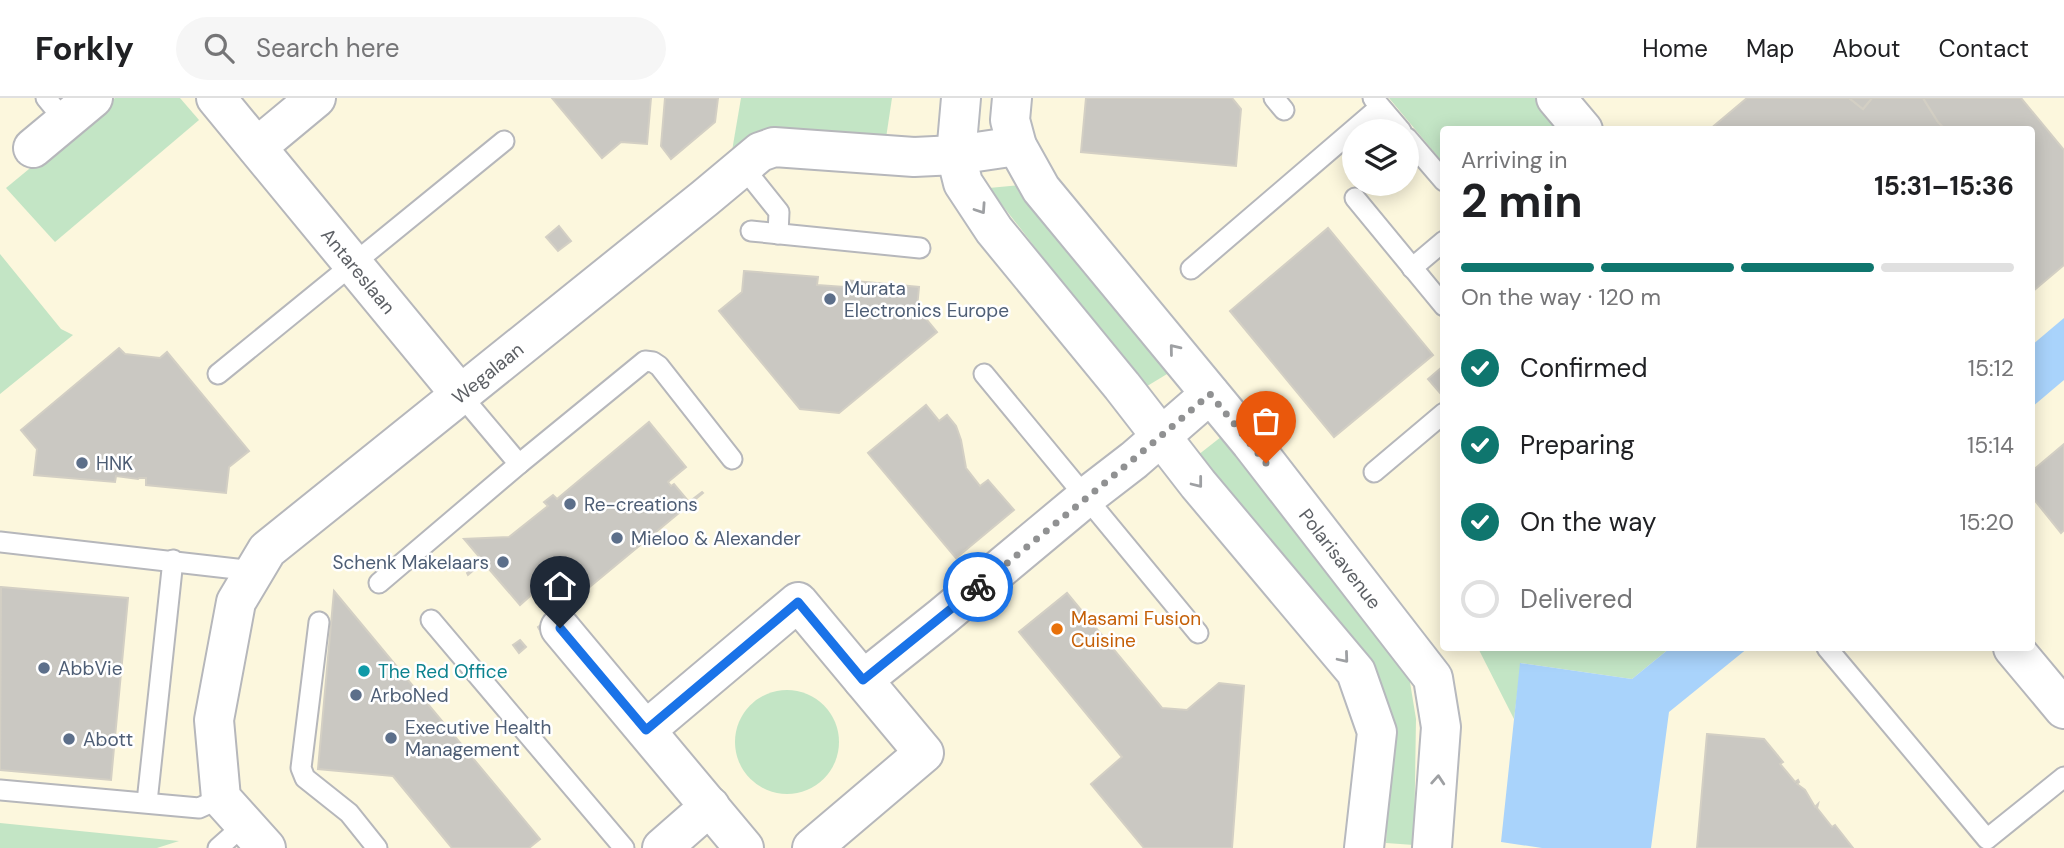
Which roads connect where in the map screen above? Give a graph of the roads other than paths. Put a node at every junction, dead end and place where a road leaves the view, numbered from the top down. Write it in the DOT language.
graph roads {
  1 [pos="216,98"];
  2 [pos="316,98"];
  3 [pos="961,98"];
  4 [pos="1012,98"];
  5 [pos="1556,98"];
  6 [pos="1376,103"];
  7 [pos="68,106"];
  8 [pos="1390,119"];
  9 [pos="1579,126"];
  10 [pos="503,141"];
  11 [pos="1017,146"];
  12 [pos="257,147"];
  13 [pos="33,148"];
  14 [pos="1419,152"];
  15 [pos="956,155"];
  16 [pos="743,167"];
  17 [pos="1440,176"];
  18 [pos="1355,198"];
  19 [pos="751,231"];
  20 [pos="778,234"];
  21 [pos="1440,244"];
  22 [pos="920,248"];
  23 [pos="352,264"];
  24 [pos="1412,268"];
  25 [pos="1191,269"];
  26 [pos="1440,301"];
  27 [pos="218,374"];
  28 [pos="984,374"];
  29 [pos="460,394"];
  30 [pos="1210,394"];
  31 [pos="1440,416"];
  32 [pos="1162,436"];
  33 [pos="732,459"];
  34 [pos="519,464"];
  35 [pos="1374,472"];
  36 [pos="1086,497"];
  37 [pos="0,542"];
  38 [pos="173,561"];
  39 [pos="254,571"];
  40 [pos="379,583"];
  41 [pos="431,620"];
  42 [pos="319,622"];
  43 [pos="560,628"];
  44 [pos="1198,633"];
  45 [pos="1829,651"];
  46 [pos="2016,651"];
  47 [pos="863,680"];
  48 [pos="2064,709"];
  49 [pos="646,730"];
  50 [pos="2064,777"];
  51 [pos="0,790"];
  52 [pos="147,802"];
  53 [pos="710,806"];
  54 [pos="238,829"];
  55 [pos="1981,843"];
  56 [pos="377,848"];
  57 [pos="624,848"];
  58 [pos="662,848"];
  59 [pos="744,848"];
  60 [pos="812,848"];
  61 [pos="1364,848"];
  62 [pos="1432,848"];
  1 -- 12 [label="street, Antareslaan"];
  2 -- 12 [label="street"];
  3 -- 15 [label="street"];
  4 -- 11 [label="street, Polarisavenue"];
  5 -- 9 [label="street"];
  6 -- 8 [label="lane"];
  6 -- 25 [label="lane"];
  7 -- 13 [label="street"];
  10 -- 23 [label="lane"];
  11 -- 15 [label="street, Wegalaan"];
  30 -- 11 [label="street, Polarisavenue, one-way"];
  12 -- 23 [label="street, Antareslaan"];
  14 -- 17 [label="lane"];
  15 -- 16 [label="street, Wegalaan"];
  15 -- 32 [label="street, one-way"];
  16 -- 20 [label="lane"];
  16 -- 29 [label="street, Wegalaan"];
  18 -- 24 [label="lane"];
  19 -- 20 [label="lane"];
  20 -- 22 [label="lane"];
  21 -- 24 [label="lane"];
  23 -- 27 [label="lane"];
  23 -- 29 [label="street, Antareslaan"];
  24 -- 26 [label="lane"];
  28 -- 36 [label="lane"];
  29 -- 34 [label="lane"];
  29 -- 39 [label="street, Wegalaan"];
  30 -- 32 [label="street"];
  62 -- 30 [label="street, Polarisavenue, one-way"];
  31 -- 35 [label="lane"];
  32 -- 36 [label="street"];
  32 -- 61 [label="street, one-way"];
  33 -- 34 [label="lane"];
  34 -- 40 [label="lane"];
  36 -- 44 [label="lane"];
  36 -- 47 [label="street"];
  37 -- 38 [label="lane"];
  38 -- 39 [label="lane"];
  38 -- 52 [label="lane"];
  39 -- 54 [label="street, Wegalaan"];
  41 -- 57 [label="lane"];
  42 -- 56 [label="lane"];
  43 -- 49 [label="street"];
  45 -- 55 [label="lane"];
  46 -- 48 [label="street"];
  47 -- 49 [label="street"];
  47 -- 60 [label="street"];
  49 -- 53 [label="street"];
  50 -- 55 [label="lane"];
  51 -- 52 [label="lane"];
  52 -- 54 [label="lane"];
  53 -- 58 [label="street"];
  53 -- 59 [label="street"];
}
